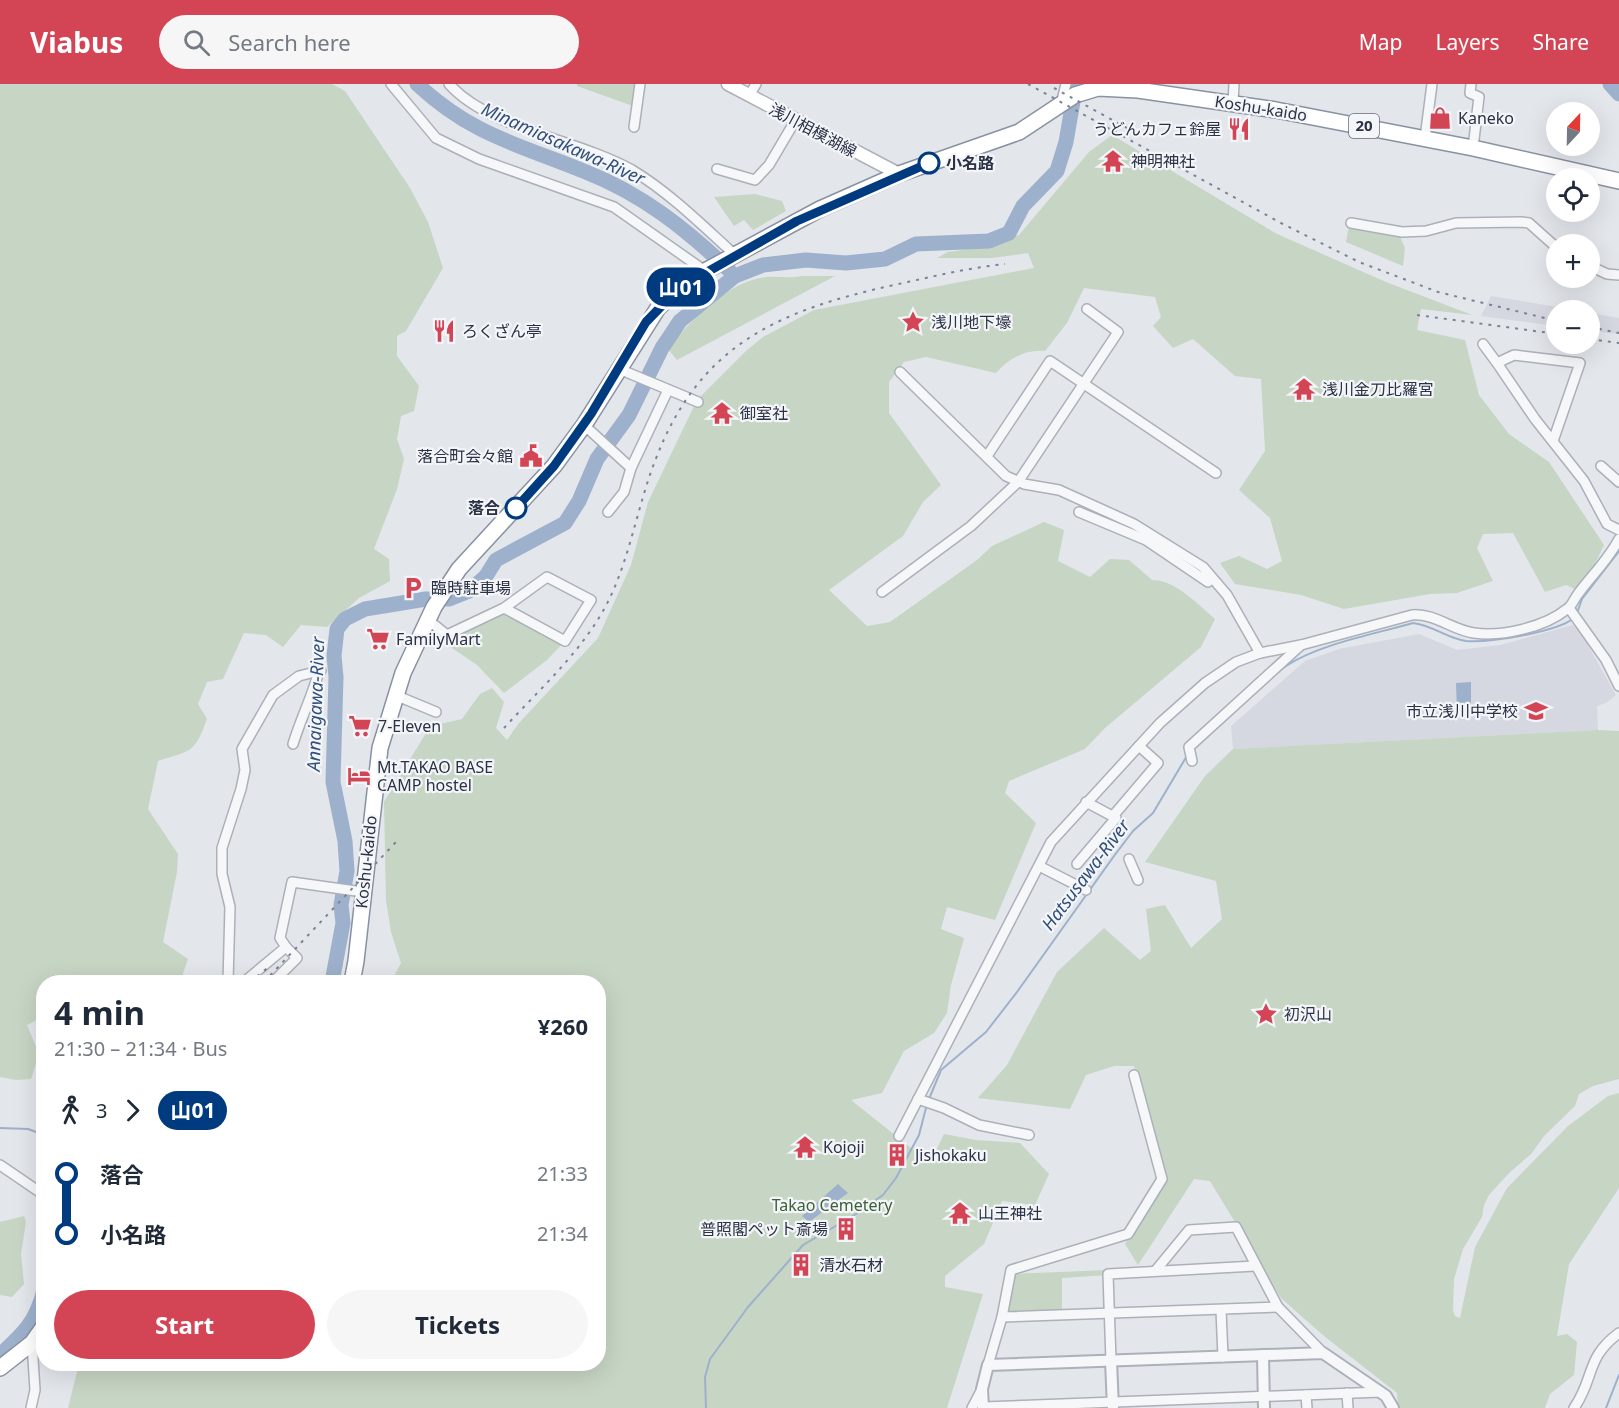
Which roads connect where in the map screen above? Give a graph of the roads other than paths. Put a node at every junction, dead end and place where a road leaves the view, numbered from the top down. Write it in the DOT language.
graph roads {
  1 [pos="391,84"];
  2 [pos="449,84"];
  3 [pos="640,84"];
  4 [pos="728,84"];
  5 [pos="756,84"];
  6 [pos="1066,84"];
  7 [pos="1234,84"];
  8 [pos="1432,84"];
  9 [pos="1471,84"];
  10 [pos="1107,86"];
  11 [pos="749,96"];
  12 [pos="1233,103"];
  13 [pos="1060,104"];
  14 [pos="795,121"];
  15 [pos="634,127"];
  16 [pos="1425,138"];
  17 [pos="1473,148"];
  18 [pos="717,169"];
  19 [pos="899,174"];
  20 [pos="1619,181"];
  21 [pos="1351,223"];
  22 [pos="1546,238"];
  23 [pos="733,256"];
  24 [pos="707,270"];
  25 [pos="1600,271"];
  26 [pos="1619,275"];
  27 [pos="1087,309"];
  28 [pos="1483,344"];
  29 [pos="1497,363"];
  30 [pos="626,372"];
  31 [pos="900,372"];
  32 [pos="1083,384"];
  33 [pos="668,390"];
  34 [pos="698,402"];
  35 [pos="584,424"];
  36 [pos="1553,441"];
  37 [pos="987,456"];
  38 [pos="1601,466"];
  39 [pos="631,468"];
  40 [pos="1216,473"];
  41 [pos="1018,482"];
  42 [pos="1619,482"];
  43 [pos="608,512"];
  44 [pos="1079,513"];
  45 [pos="1619,530"];
  46 [pos="1619,538"];
  47 [pos="882,592"];
  48 [pos="504,608"];
  49 [pos="1569,610"];
  50 [pos="1235,611"];
  51 [pos="431,613"];
  52 [pos="1301,645"];
  53 [pos="1260,653"];
  54 [pos="1619,686"];
  55 [pos="395,695"];
  56 [pos="436,712"];
  57 [pos="293,744"];
  58 [pos="1139,746"];
  59 [pos="1192,760"];
  60 [pos="1086,802"];
  61 [pos="1113,816"];
  62 [pos="1129,859"];
  63 [pos="1077,864"];
  64 [pos="1039,866"];
  65 [pos="1138,880"];
  66 [pos="1086,890"];
  67 [pos="358,892"];
  68 [pos="286,947"];
  69 [pos="228,975"];
  70 [pos="252,975"];
  71 [pos="280,975"];
  72 [pos="353,975"];
  73 [pos="1134,1075"];
  74 [pos="926,1102"];
  75 [pos="1029,1135"];
  76 [pos="899,1136"];
  77 [pos="0,1165"];
  78 [pos="36,1190"];
  79 [pos="1255,1266"];
  80 [pos="1156,1270"];
  81 [pos="1278,1307"];
  82 [pos="1221,1310"];
  83 [pos="1109,1314"];
  84 [pos="1002,1317"];
  85 [pos="1619,1333"];
  86 [pos="36,1337"];
  87 [pos="32,1343"];
  88 [pos="1323,1353"];
  89 [pos="1263,1355"];
  90 [pos="1223,1357"];
  91 [pos="1111,1360"];
  92 [pos="988,1365"];
  93 [pos="0,1368"];
  94 [pos="1381,1392"];
  95 [pos="1347,1393"];
  96 [pos="1306,1395"];
  97 [pos="1264,1396"];
  98 [pos="1224,1403"];
  99 [pos="1152,1404"];
  100 [pos="1188,1404"];
  101 [pos="1112,1405"];
  102 [pos="1069,1406"];
  103 [pos="33,1407"];
  104 [pos="1028,1407"];
  105 [pos="979,1408"];
  106 [pos="1264,1408"];
  107 [pos="1307,1408"];
  108 [pos="1348,1408"];
  109 [pos="1393,1408"];
  110 [pos="1574,1408"];
  1 -- 24 [label="street"];
  2 -- 23 [label="street"];
  3 -- 15 [label="street"];
  4 -- 11 [label="main road, 浅川相模湖線"];
  5 -- 11 [label="street"];
  6 -- 13 [label="street"];
  7 -- 12 [label="street"];
  8 -- 16 [label="street"];
  9 -- 17 [label="street"];
  10 -- 12 [label="highway, Koshu-kaido / 20"];
  10 -- 13 [label="highway, Koshu-kaido / 20"];
  11 -- 14 [label="main road, 浅川相模湖線"];
  12 -- 16 [label="highway, Koshu-kaido / 20"];
  13 -- 19 [label="highway, Koshu-kaido / 20"];
  14 -- 18 [label="street"];
  14 -- 19 [label="main road, 浅川相模湖線"];
  16 -- 17 [label="highway, Koshu-kaido / 20"];
  17 -- 20 [label="highway, Koshu-kaido / 20"];
  19 -- 23 [label="highway, Koshu-kaido / 20"];
  21 -- 22 [label="street"];
  23 -- 24 [label="highway, Koshu-kaido / 20"];
  24 -- 30 [label="highway, Koshu-kaido / 20"];
  25 -- 26 [label="street"];
  27 -- 32 [label="street"];
  28 -- 29 [label="street"];
  29 -- 36 [label="street"];
  29 -- 36 [label="street"];
  30 -- 33 [label="street"];
  30 -- 35 [label="highway, Koshu-kaido / 20"];
  31 -- 37 [label="street"];
  32 -- 37 [label="street"];
  32 -- 40 [label="street"];
  32 -- 41 [label="street"];
  33 -- 34 [label="street"];
  33 -- 39 [label="street"];
  35 -- 39 [label="street"];
  35 -- 51 [label="highway, Koshu-kaido / 20"];
  36 -- 45 [label="street"];
  37 -- 41 [label="street"];
  38 -- 42 [label="street"];
  39 -- 43 [label="street"];
  41 -- 47 [label="street"];
  41 -- 50 [label="street"];
  44 -- 50 [label="street"];
  46 -- 49 [label="street"];
  48 -- 48 [label="street"];
  48 -- 51 [label="street"];
  49 -- 52 [label="street"];
  49 -- 54 [label="street"];
  50 -- 53 [label="street"];
  51 -- 55 [label="highway, Koshu-kaido / 20"];
  52 -- 53 [label="street"];
  52 -- 59 [label="street"];
  53 -- 58 [label="street"];
  55 -- 56 [label="street"];
  55 -- 67 [label="highway, Koshu-kaido / 20"];
  57 -- 69 [label="street"];
  58 -- 60 [label="street"];
  58 -- 61 [label="street"];
  60 -- 61 [label="street"];
  60 -- 64 [label="street"];
  61 -- 63 [label="street"];
  62 -- 65 [label="street"];
  64 -- 66 [label="street"];
  64 -- 74 [label="street"];
  67 -- 68 [label="street"];
  67 -- 72 [label="highway, Koshu-kaido / 20"];
  68 -- 70 [label="street"];
  68 -- 71 [label="street"];
  73 -- 84 [label="street"];
  74 -- 75 [label="street"];
  74 -- 76 [label="street"];
  77 -- 78 [label="street"];
  79 -- 80 [label="street"];
  79 -- 80 [label="street"];
  79 -- 81 [label="street"];
  80 -- 83 [label="street"];
  81 -- 82 [label="street"];
  81 -- 88 [label="street"];
  82 -- 83 [label="street"];
  82 -- 90 [label="street"];
  83 -- 84 [label="street"];
  83 -- 91 [label="street"];
  84 -- 92 [label="street"];
  85 -- 110 [label="street"];
  86 -- 87 [label="highway"];
  87 -- 93 [label="highway"];
  87 -- 103 [label="street"];
  88 -- 89 [label="street"];
  88 -- 94 [label="street"];
  89 -- 90 [label="street"];
  89 -- 97 [label="street"];
  90 -- 91 [label="street"];
  91 -- 92 [label="street"];
  91 -- 101 [label="street"];
  92 -- 105 [label="street"];
  94 -- 95 [label="street"];
  94 -- 109 [label="street"];
  95 -- 96 [label="street"];
  95 -- 108 [label="street"];
  96 -- 97 [label="street"];
  96 -- 107 [label="street"];
  97 -- 98 [label="street"];
  97 -- 106 [label="street"];
  98 -- 100 [label="street"];
  99 -- 100 [label="street"];
  99 -- 101 [label="street"];
  101 -- 102 [label="street"];
  102 -- 104 [label="street"];
  104 -- 105 [label="street"];
}
